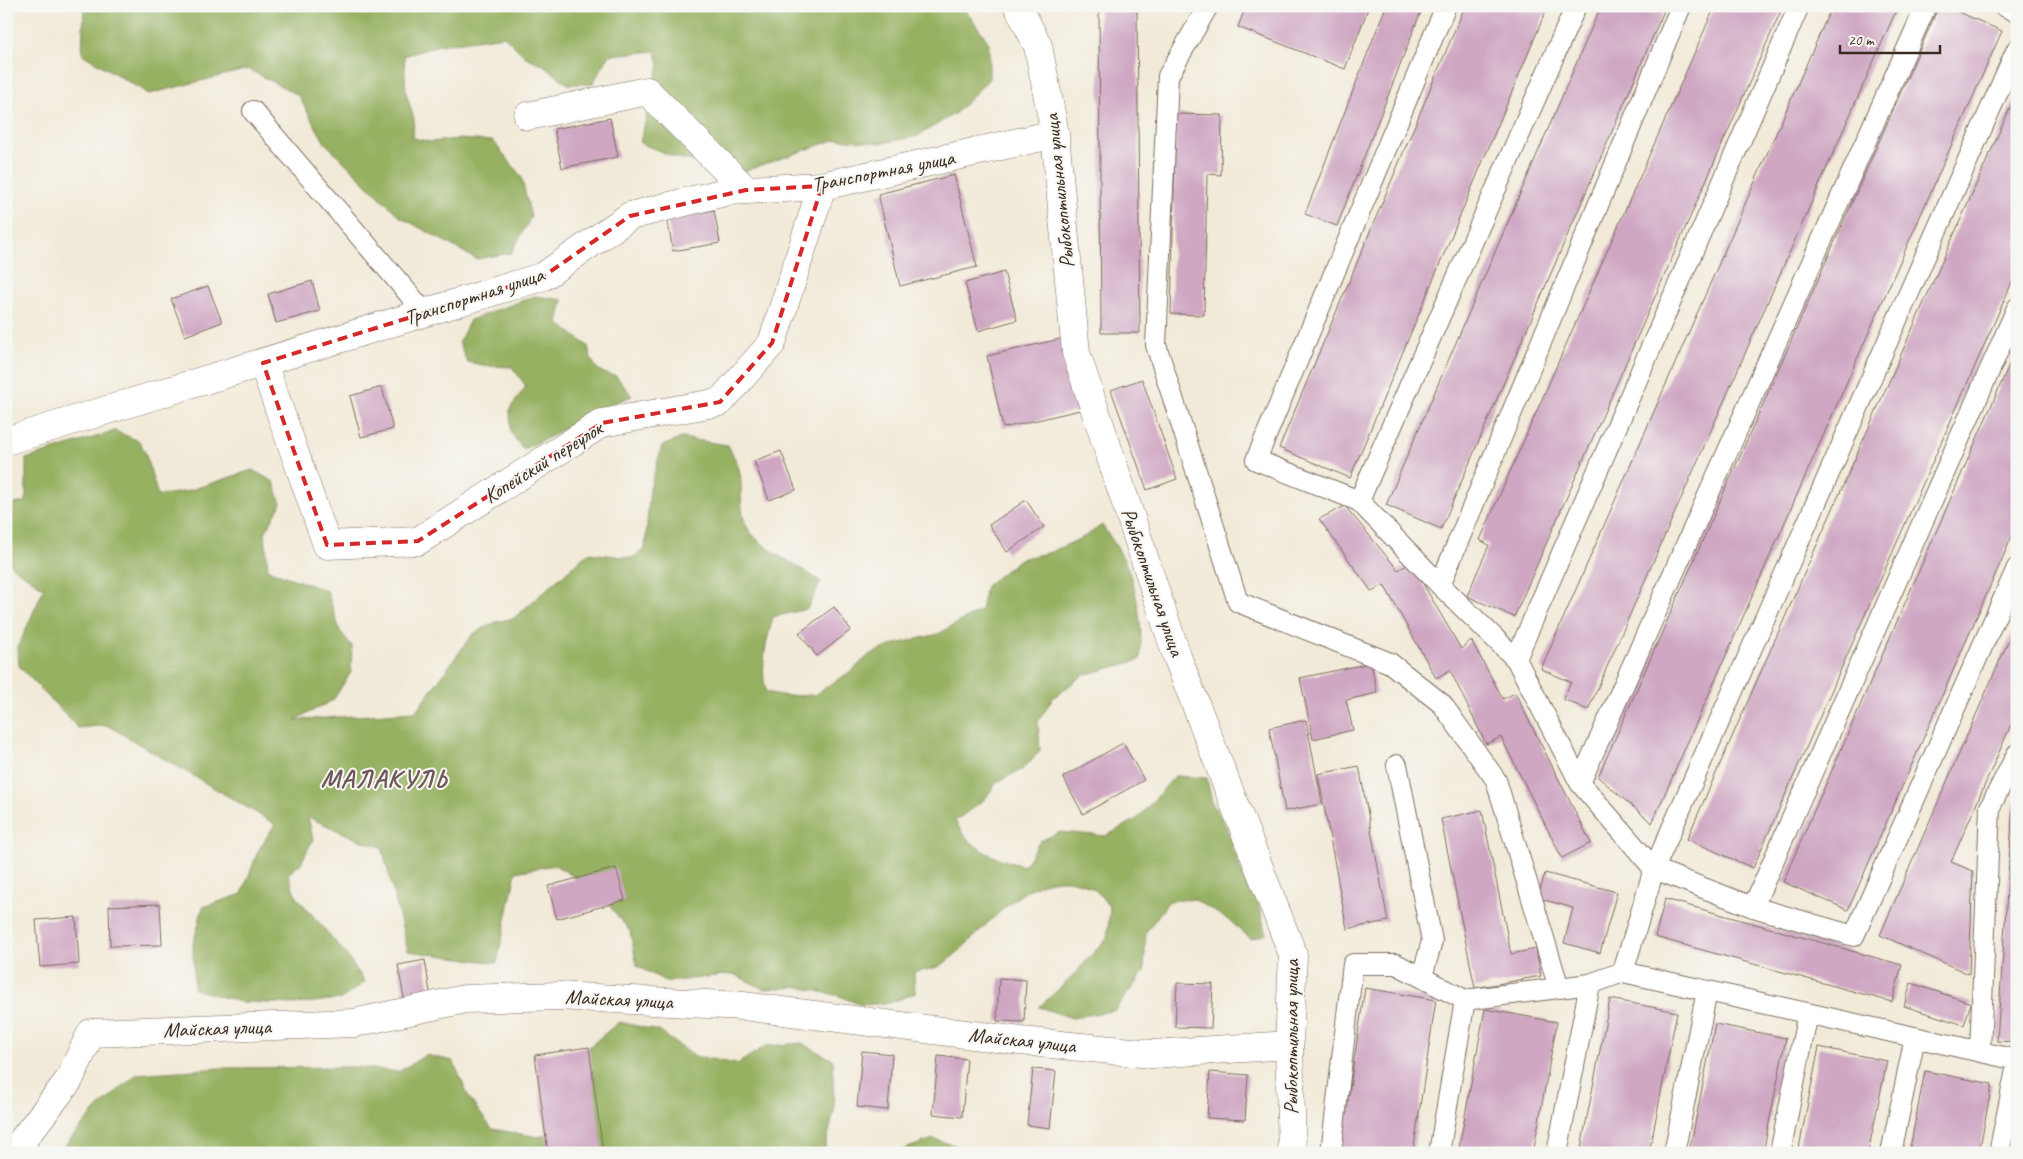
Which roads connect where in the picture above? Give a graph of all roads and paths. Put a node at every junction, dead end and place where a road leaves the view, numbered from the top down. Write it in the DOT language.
graph roads {
  1 [pos="1018,6"];
  2 [pos="1208,6"];
  3 [pos="1446,6"];
  4 [pos="1576,6"];
  5 [pos="1681,6"];
  6 [pos="1799,6"];
  7 [pos="1926,6"];
  8 [pos="2004,6"];
  9 [pos="2017,12"];
  10 [pos="2017,49"];
  11 [pos="253,111"];
  12 [pos="528,116"];
  13 [pos="1055,134"];
  14 [pos="822,186"];
  15 [pos="746,190"];
  16 [pos="2017,308"];
  17 [pos="425,313"];
  18 [pos="263,363"];
  19 [pos="6,441"];
  20 [pos="1359,501"];
  21 [pos="2017,568"];
  22 [pos="1440,585"];
  23 [pos="1516,659"];
  24 [pos="2017,754"];
  25 [pos="1397,765"];
  26 [pos="1580,783"];
  27 [pos="1654,870"];
  28 [pos="1753,907"];
  29 [pos="1623,972"];
  30 [pos="1422,977"];
  31 [pos="1590,984"];
  32 [pos="1559,988"];
  33 [pos="1707,991"];
  34 [pos="1465,1000"];
  35 [pos="1808,1013"];
  36 [pos="1915,1037"];
  37 [pos="1289,1045"];
  38 [pos="1980,1052"];
  39 [pos="2017,1060"];
  40 [pos="2017,1066"];
  41 [pos="25,1153"];
  42 [pos="1292,1153"];
  43 [pos="1331,1153"];
  44 [pos="1439,1153"];
  45 [pos="1557,1153"];
  46 [pos="1674,1153"];
  47 [pos="1780,1153"];
  48 [pos="1891,1153"];
  49 [pos="1999,1153"];
  1 -- 13 [label="street, Рыбокоптильная улица"];
  2 -- 32 [label="lane"];
  3 -- 20 [label="lane"];
  4 -- 20 [label="lane"];
  5 -- 22 [label="lane"];
  6 -- 23 [label="lane"];
  7 -- 26 [label="lane"];
  8 -- 9 [label="lane"];
  10 -- 27 [label="lane"];
  11 -- 17 [label="lane"];
  12 -- 15 [label="street"];
  13 -- 14 [label="street, Транспортная улица"];
  13 -- 37 [label="street, Рыбокоптильная улица"];
  14 -- 15 [label="street, Транспортная улица"];
  14 -- 18 [label="street, Копейский переулок"];
  15 -- 17 [label="street, Транспортная улица"];
  16 -- 28 [label="lane"];
  17 -- 18 [label="street, Транспортная улица"];
  18 -- 19 [label="street, Транспортная улица"];
  20 -- 22 [label="lane"];
  21 -- 28 [label="lane"];
  22 -- 23 [label="lane"];
  23 -- 26 [label="lane"];
  24 -- 38 [label="lane"];
  25 -- 30 [label="lane"];
  26 -- 27 [label="lane"];
  27 -- 28 [label="lane"];
  27 -- 29 [label="lane"];
  29 -- 31 [label="lane"];
  29 -- 33 [label="lane"];
  30 -- 34 [label="lane"];
  30 -- 43 [label="lane"];
  31 -- 32 [label="lane"];
  31 -- 45 [label="lane"];
  32 -- 34 [label="lane"];
  33 -- 35 [label="lane"];
  33 -- 46 [label="lane"];
  34 -- 44 [label="lane"];
  35 -- 36 [label="lane"];
  35 -- 47 [label="lane"];
  36 -- 38 [label="lane"];
  36 -- 48 [label="lane"];
  37 -- 41 [label="street, Майская улица"];
  37 -- 42 [label="street, Рыбокоптильная улица"];
  38 -- 39 [label="lane"];
  40 -- 49 [label="lane"];
}
